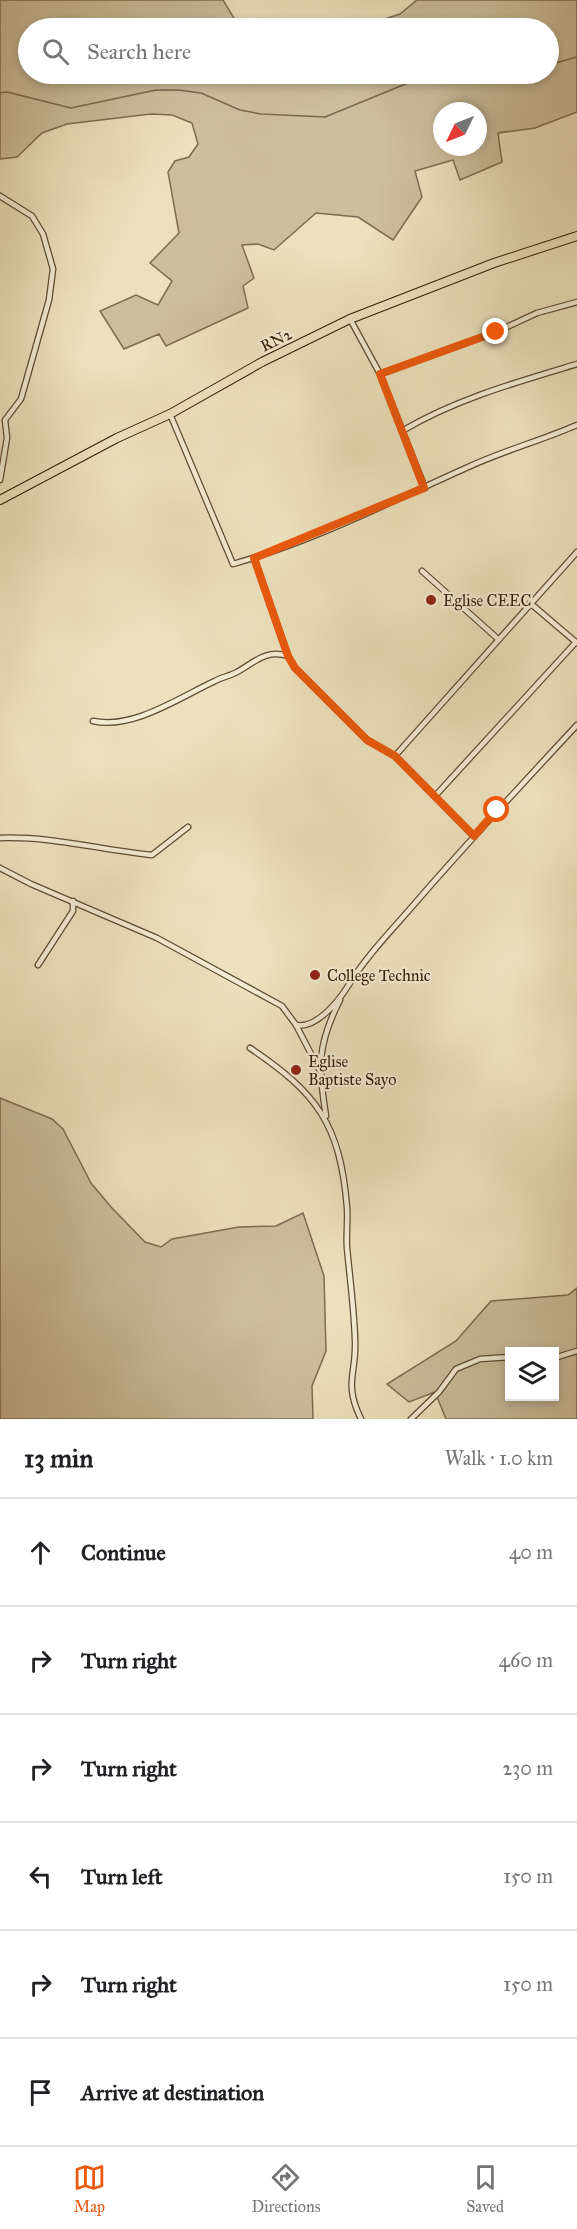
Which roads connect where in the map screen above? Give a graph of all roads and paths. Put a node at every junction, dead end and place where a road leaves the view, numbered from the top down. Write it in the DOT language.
graph roads {
  1 [pos="0,196"];
  2 [pos="577,236"];
  3 [pos="577,302"];
  4 [pos="350,319"];
  5 [pos="577,364"];
  6 [pos="380,374"];
  7 [pos="170,414"];
  8 [pos="577,425"];
  9 [pos="402,431"];
  10 [pos="0,480"];
  11 [pos="424,488"];
  12 [pos="0,500"];
  13 [pos="577,552"];
  14 [pos="254,558"];
  15 [pos="422,571"];
  16 [pos="530,603"];
  17 [pos="498,639"];
  18 [pos="577,643"];
  19 [pos="288,656"];
  20 [pos="93,721"];
  21 [pos="577,725"];
  22 [pos="395,756"];
  23 [pos="436,795"];
  24 [pos="188,827"];
  25 [pos="474,836"];
  26 [pos="0,838"];
  27 [pos="0,868"];
  28 [pos="73,901"];
  29 [pos="38,965"];
  30 [pos="342,995"];
  31 [pos="296,1025"];
  32 [pos="250,1048"];
  33 [pos="320,1071"];
  34 [pos="326,1118"];
  35 [pos="577,1352"];
  36 [pos="505,1357"];
  37 [pos="559,1357"];
  38 [pos="361,1419"];
  39 [pos="411,1419"];
  1 -- 10 [label="street"];
  2 -- 4 [label="main road, RN2"];
  3 -- 6 [label="street"];
  4 -- 6 [label="street"];
  4 -- 7 [label="main road, RN2"];
  5 -- 9 [label="street"];
  6 -- 9 [label="street"];
  7 -- 12 [label="main road, RN2"];
  7 -- 14 [label="street"];
  8 -- 11 [label="street"];
  9 -- 11 [label="street"];
  11 -- 14 [label="street"];
  13 -- 16 [label="street"];
  14 -- 19 [label="street"];
  15 -- 17 [label="street"];
  16 -- 17 [label="street"];
  16 -- 18 [label="street"];
  17 -- 22 [label="street"];
  18 -- 23 [label="street"];
  19 -- 20 [label="street"];
  19 -- 22 [label="street"];
  21 -- 25 [label="street"];
  22 -- 23 [label="street"];
  23 -- 25 [label="street"];
  24 -- 26 [label="street"];
  25 -- 30 [label="street"];
  27 -- 28 [label="street"];
  28 -- 29 [label="street"];
  28 -- 31 [label="street"];
  30 -- 31 [label="street"];
  30 -- 33 [label="street"];
  31 -- 33 [label="street"];
  32 -- 34 [label="street"];
  33 -- 34 [label="street"];
  34 -- 38 [label="street"];
  35 -- 37 [label="street"];
  36 -- 39 [label="street"];
}
